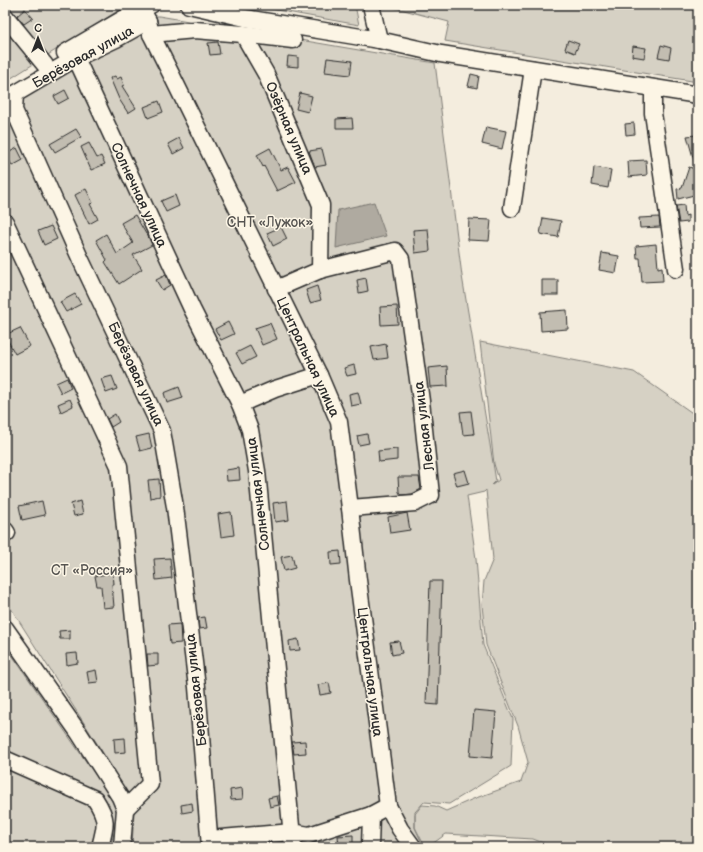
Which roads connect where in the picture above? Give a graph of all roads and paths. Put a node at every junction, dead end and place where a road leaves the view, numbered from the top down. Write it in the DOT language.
graph roads {
  1 [pos="190,5"];
  2 [pos="371,5"];
  3 [pos="235,10"];
  4 [pos="147,15"];
  5 [pos="5,16"];
  6 [pos="243,34"];
  7 [pos="293,40"];
  8 [pos="379,40"];
  9 [pos="76,58"];
  10 [pos="45,65"];
  11 [pos="533,69"];
  12 [pos="653,88"];
  13 [pos="5,91"];
  14 [pos="698,95"];
  15 [pos="512,208"];
  16 [pos="5,222"];
  17 [pos="676,269"];
  18 [pos="320,270"];
  19 [pos="276,289"];
  20 [pos="319,375"];
  21 [pos="240,404"];
  22 [pos="350,508"];
  23 [pos="5,628"];
  24 [pos="7,760"];
  25 [pos="388,806"];
  26 [pos="126,809"];
  27 [pos="371,815"];
  28 [pos="292,840"];
  29 [pos="210,843"];
  30 [pos="100,847"];
  31 [pos="122,847"];
  32 [pos="370,847"];
  33 [pos="413,847"];
  1 -- 3 [label="street"];
  2 -- 8 [label="street"];
  3 -- 8 [label="street"];
  4 -- 6 [label="street"];
  4 -- 9 [label="street, Берёзовая улица"];
  4 -- 10 [label="street"];
  4 -- 19 [label="street, Центральная улица"];
  5 -- 10 [label="street"];
  6 -- 7 [label="street"];
  6 -- 18 [label="street, Озёрная улица"];
  8 -- 11 [label="street"];
  9 -- 21 [label="street, Солнечная улица"];
  9 -- 29 [label="street, Берёзовая улица"];
  10 -- 13 [label="street"];
  11 -- 12 [label="street"];
  11 -- 15 [label="street"];
  12 -- 14 [label="street"];
  12 -- 17 [label="street"];
  16 -- 26 [label="street"];
  18 -- 19 [label="street"];
  18 -- 22 [label="street, Лесная улица"];
  19 -- 20 [label="street, Центральная улица"];
  20 -- 21 [label="street"];
  20 -- 22 [label="street, Центральная улица"];
  21 -- 28 [label="street, Солнечная улица"];
  22 -- 25 [label="street, Центральная улица"];
  23 -- 26 [label="street"];
  24 -- 30 [label="street"];
  25 -- 27 [label="street"];
  25 -- 33 [label="street, Центральная улица"];
  26 -- 31 [label="street"];
  27 -- 28 [label="street"];
  27 -- 32 [label="street"];
  28 -- 29 [label="street"];
}
